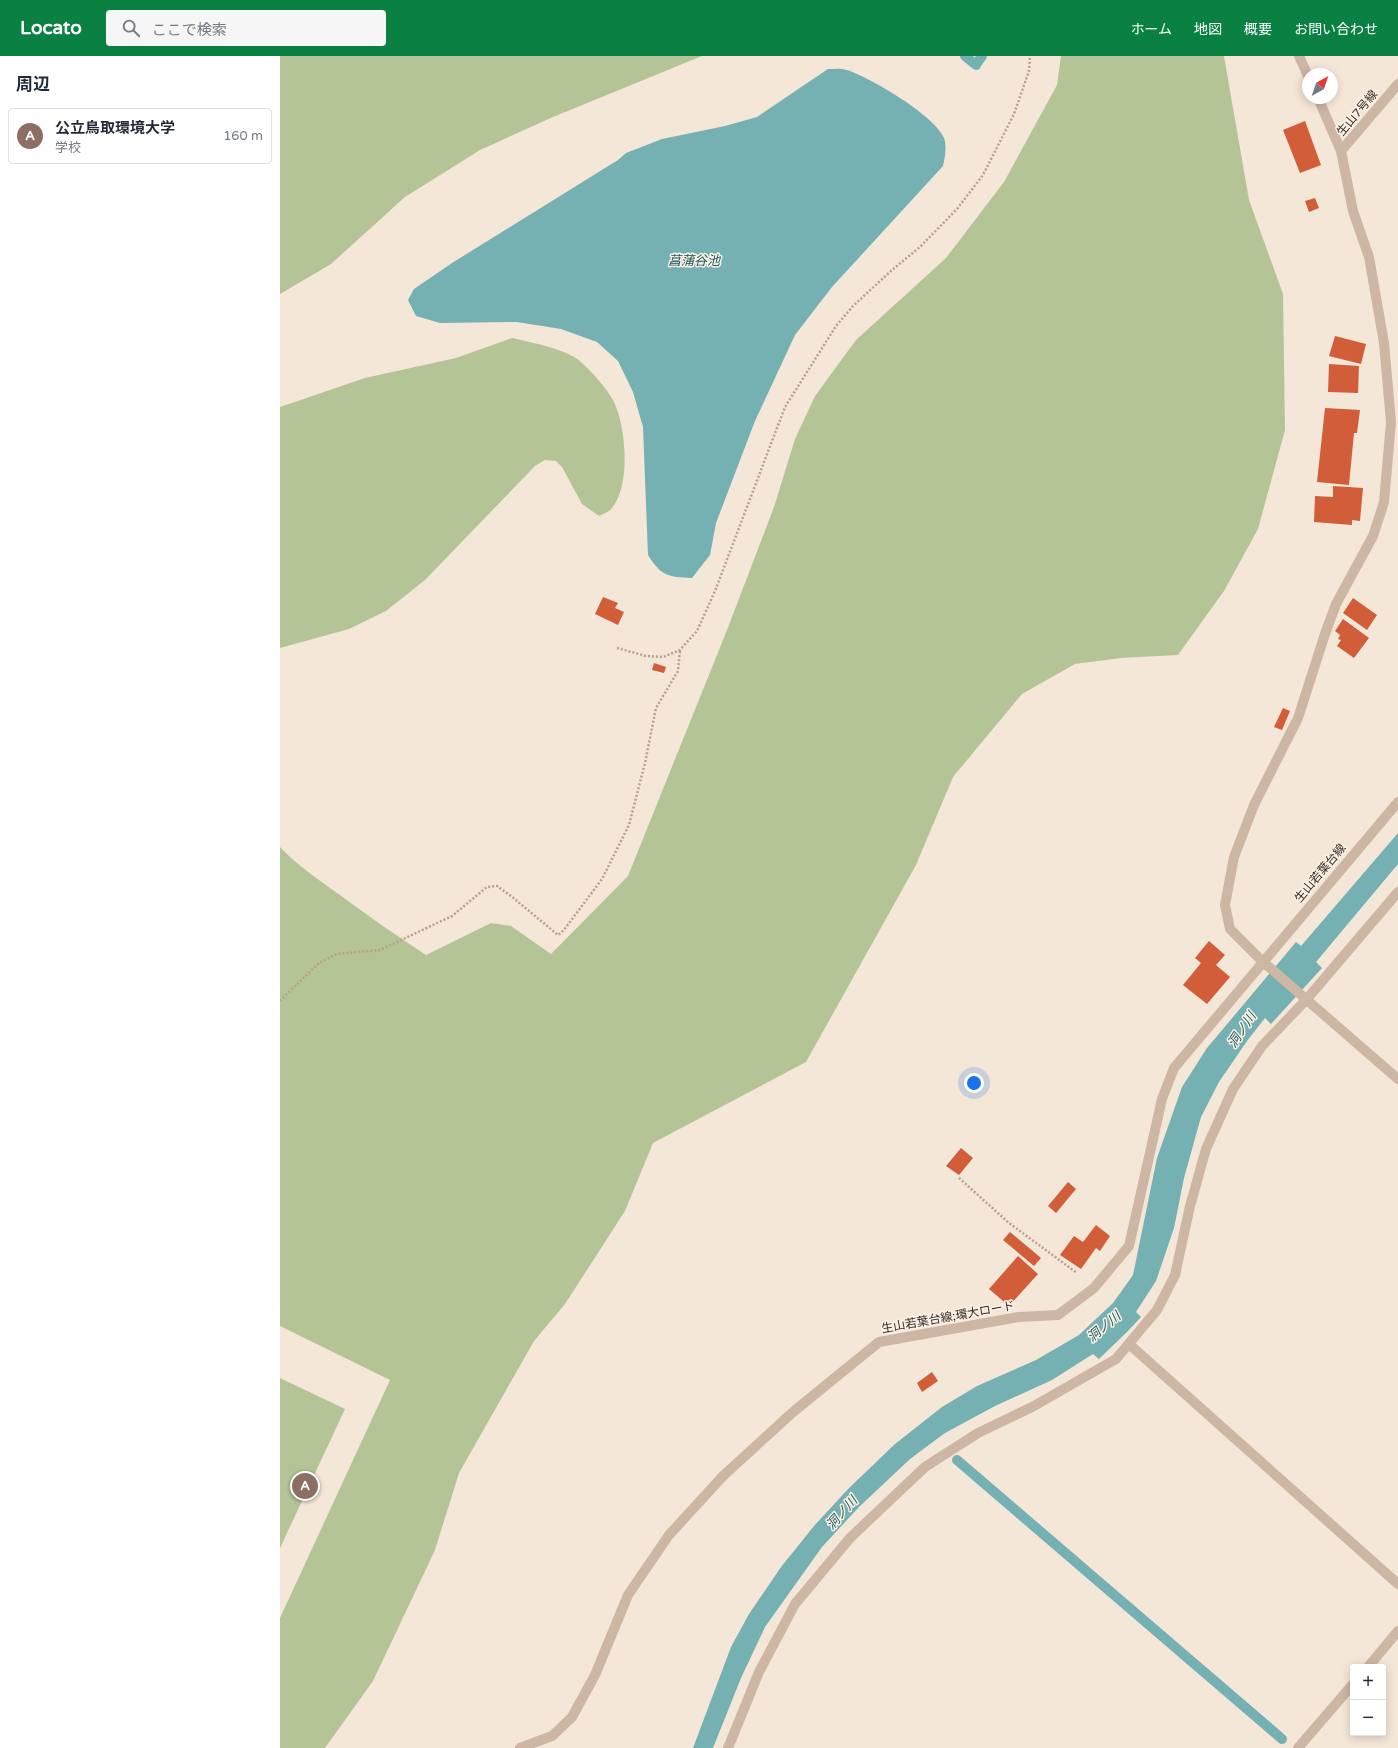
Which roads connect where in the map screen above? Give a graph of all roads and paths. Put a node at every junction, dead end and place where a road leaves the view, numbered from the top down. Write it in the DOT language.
graph roads {
  1 [pos="1030,56"];
  2 [pos="1299,56"];
  3 [pos="1304,68"];
  4 [pos="1398,84"];
  5 [pos="1321,104"];
  6 [pos="1341,151"];
  7 [pos="617,648"];
  8 [pos="680,650"];
  9 [pos="1398,802"];
  10 [pos="1398,892"];
  11 [pos="1262,962"];
  12 [pos="1306,1000"];
  13 [pos="280,1001"];
  14 [pos="1398,1079"];
  15 [pos="959,1178"];
  16 [pos="1095,1286"];
  17 [pos="1130,1344"];
  18 [pos="1398,1584"];
  19 [pos="1398,1631"];
  20 [pos="1370,1664"];
  21 [pos="1350,1687"];
  22 [pos="520,1748"];
  23 [pos="728,1748"];
  24 [pos="1298,1748"];
  1 -- 8 [label="path"];
  2 -- 3 [label="street"];
  4 -- 6 [label="street, 生山7号線"];
  5 -- 6 [label="street, 生山7号線"];
  6 -- 11 [label="street"];
  7 -- 8 [label="path"];
  8 -- 13 [label="path"];
  9 -- 11 [label="street, 生山若葉台線"];
  10 -- 12 [label="street"];
  11 -- 12 [label="street"];
  11 -- 16 [label="street, 生山若葉台線;環大ロード"];
  12 -- 14 [label="street"];
  12 -- 17 [label="street"];
  15 -- 16 [label="path"];
  16 -- 22 [label="street, 生山若葉台線;環大ロード"];
  17 -- 18 [label="street"];
  17 -- 23 [label="street"];
  19 -- 20 [label="street"];
  21 -- 24 [label="street"];
}
